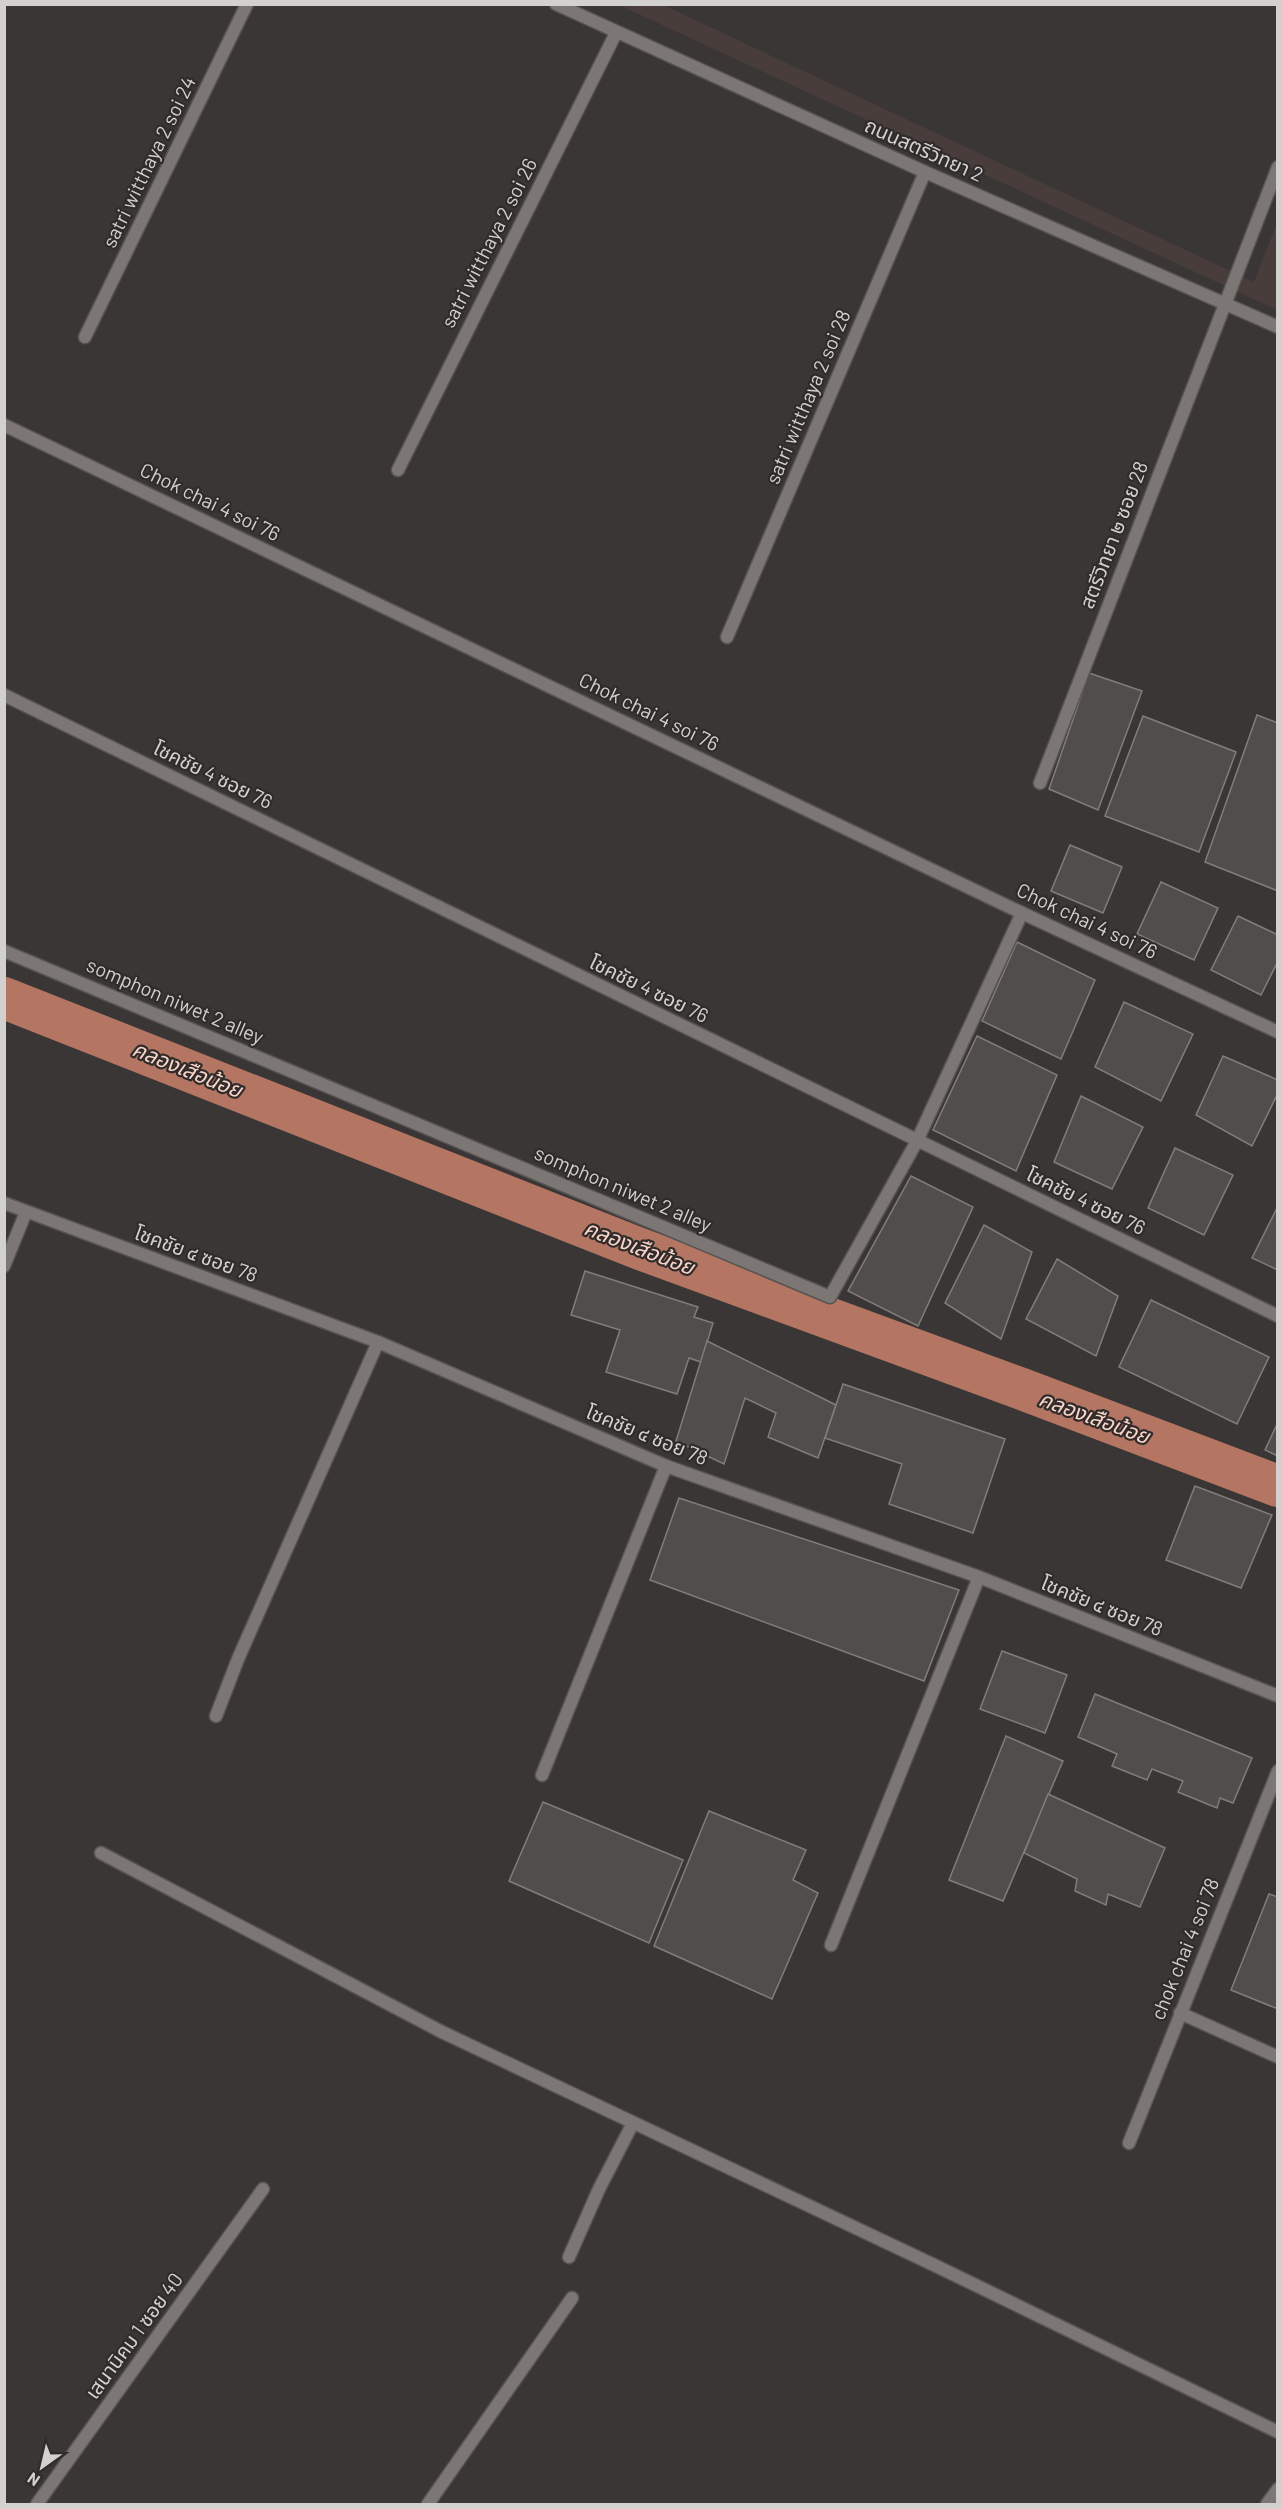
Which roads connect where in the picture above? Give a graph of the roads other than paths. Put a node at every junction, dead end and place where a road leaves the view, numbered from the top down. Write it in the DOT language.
graph roads {
  1 [pos="247,4"];
  2 [pos="555,4"];
  3 [pos="616,33"];
  4 [pos="1278,167"];
  5 [pos="925,172"];
  6 [pos="1224,302"];
  7 [pos="1278,327"];
  8 [pos="85,337"];
  9 [pos="4,425"];
  10 [pos="398,470"];
  11 [pos="727,637"];
  12 [pos="4,695"];
  13 [pos="1040,783"];
  14 [pos="1022,913"];
  15 [pos="4,951"];
  16 [pos="1278,1032"];
  17 [pos="917,1141"];
  18 [pos="4,1203"];
  19 [pos="26,1212"];
  20 [pos="4,1266"];
  21 [pos="1278,1316"];
  22 [pos="378,1342"];
  23 [pos="666,1466"];
  24 [pos="979,1577"];
  25 [pos="1278,1696"];
  26 [pos="216,1716"];
  27 [pos="1278,1771"];
  28 [pos="542,1775"];
  29 [pos="101,1853"];
  30 [pos="831,1945"];
  31 [pos="1180,2013"];
  32 [pos="1278,2056"];
  33 [pos="633,2123"];
  34 [pos="1129,2143"];
  35 [pos="263,2189"];
  36 [pos="569,2257"];
  37 [pos="572,2298"];
  38 [pos="1278,2432"];
  39 [pos="1278,2489"];
  40 [pos="37,2505"];
  41 [pos="428,2505"];
  42 [pos="1267,2505"];
  1 -- 8 [label="street, satri witthaya 2 soi 24"];
  2 -- 3 [label="street, ถนนสตรีวิทยา 2"];
  3 -- 5 [label="street, ถนนสตรีวิทยา 2"];
  3 -- 10 [label="street, satri witthaya 2 soi 26"];
  4 -- 6 [label="street, สตรีวิทยา ๒ ซอย 28"];
  5 -- 6 [label="street, ถนนสตรีวิทยา 2"];
  5 -- 11 [label="street, satri witthaya 2 soi 28"];
  6 -- 7 [label="street, ถนนสตรีวิทยา 2"];
  6 -- 13 [label="street, สตรีวิทยา ๒ ซอย 28"];
  9 -- 14 [label="street, Chok chai 4 soi 76"];
  12 -- 17 [label="street, โชคชัย 4 ซอย 76"];
  14 -- 16 [label="street, Chok chai 4 soi 76"];
  14 -- 17 [label="street, somphon niwet 2 alley"];
  15 -- 17 [label="street, somphon niwet 2 alley"];
  17 -- 21 [label="street, โชคชัย 4 ซอย 76"];
  18 -- 19 [label="street, โชคชัย ๔ ซอย 78"];
  19 -- 20 [label="street"];
  19 -- 22 [label="street, โชคชัย ๔ ซอย 78"];
  22 -- 23 [label="street, โชคชัย ๔ ซอย 78"];
  22 -- 26 [label="street"];
  23 -- 24 [label="street, โชคชัย ๔ ซอย 78"];
  23 -- 28 [label="street"];
  24 -- 25 [label="street, โชคชัย ๔ ซอย 78"];
  24 -- 30 [label="street"];
  27 -- 31 [label="street, chok chai 4 soi 78"];
  29 -- 33 [label="street"];
  31 -- 32 [label="street"];
  31 -- 34 [label="street, chok chai 4 soi 78"];
  33 -- 36 [label="street"];
  33 -- 38 [label="street"];
  35 -- 40 [label="street, เสนานิคม 1 ซอย 40"];
  37 -- 41 [label="street"];
  39 -- 42 [label="street"];
}
